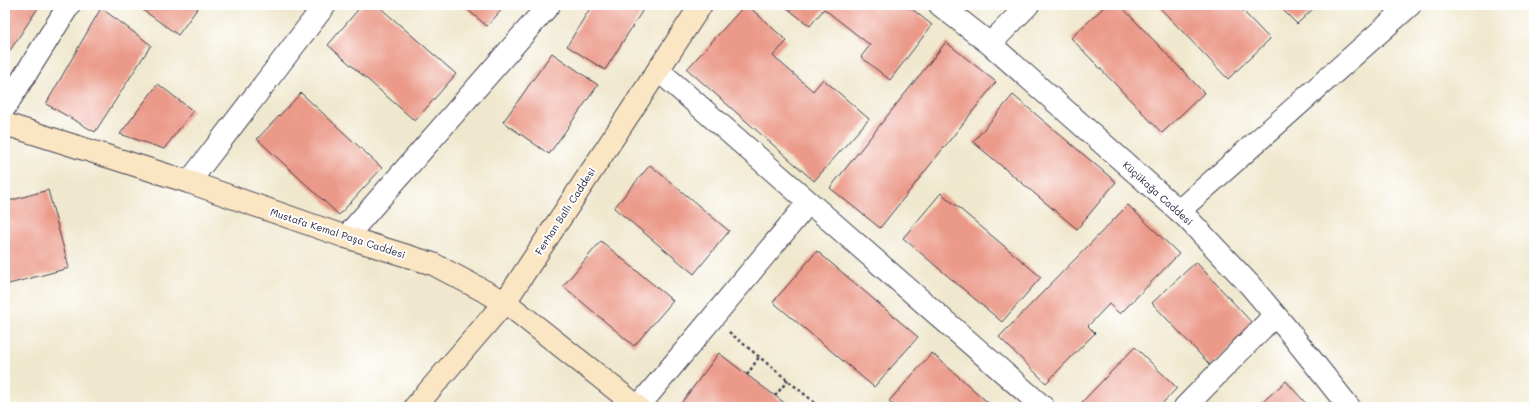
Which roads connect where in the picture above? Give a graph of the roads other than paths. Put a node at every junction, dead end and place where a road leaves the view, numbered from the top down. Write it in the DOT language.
graph roads {
  1 [pos="70,5"];
  2 [pos="325,5"];
  3 [pos="548,5"];
  4 [pos="701,5"];
  5 [pos="940,5"];
  6 [pos="1028,5"];
  7 [pos="1410,5"];
  8 [pos="990,44"];
  9 [pos="658,70"];
  10 [pos="5,107"];
  11 [pos="5,124"];
  12 [pos="189,182"];
  13 [pos="809,202"];
  14 [pos="1179,211"];
  15 [pos="346,237"];
  16 [pos="505,302"];
  17 [pos="1275,315"];
  18 [pos="1189,397"];
  19 [pos="415,407"];
  20 [pos="638,407"];
  21 [pos="1043,407"];
  22 [pos="1349,407"];
  1 -- 10 [label="street"];
  2 -- 12 [label="street"];
  3 -- 15 [label="street"];
  4 -- 9 [label="main road, Ferhan Ballı Caddesi"];
  5 -- 8 [label="street, Küçükağa Caddesi"];
  6 -- 8 [label="street"];
  7 -- 14 [label="street"];
  8 -- 14 [label="street, Küçükağa Caddesi"];
  9 -- 13 [label="street"];
  9 -- 16 [label="main road, Ferhan Ballı Caddesi"];
  11 -- 12 [label="main road, Mustafa Kemal Paşa Caddesi"];
  12 -- 15 [label="main road, Mustafa Kemal Paşa Caddesi"];
  13 -- 20 [label="street"];
  13 -- 21 [label="street"];
  14 -- 17 [label="street, Küçükağa Caddesi"];
  15 -- 16 [label="main road, Mustafa Kemal Paşa Caddesi"];
  16 -- 19 [label="main road, Ferhan Ballı Caddesi"];
  16 -- 20 [label="main road, Mustafa Kemal Paşa Caddesi"];
  17 -- 18 [label="street"];
  17 -- 22 [label="street, Küçükağa Caddesi"];
}
